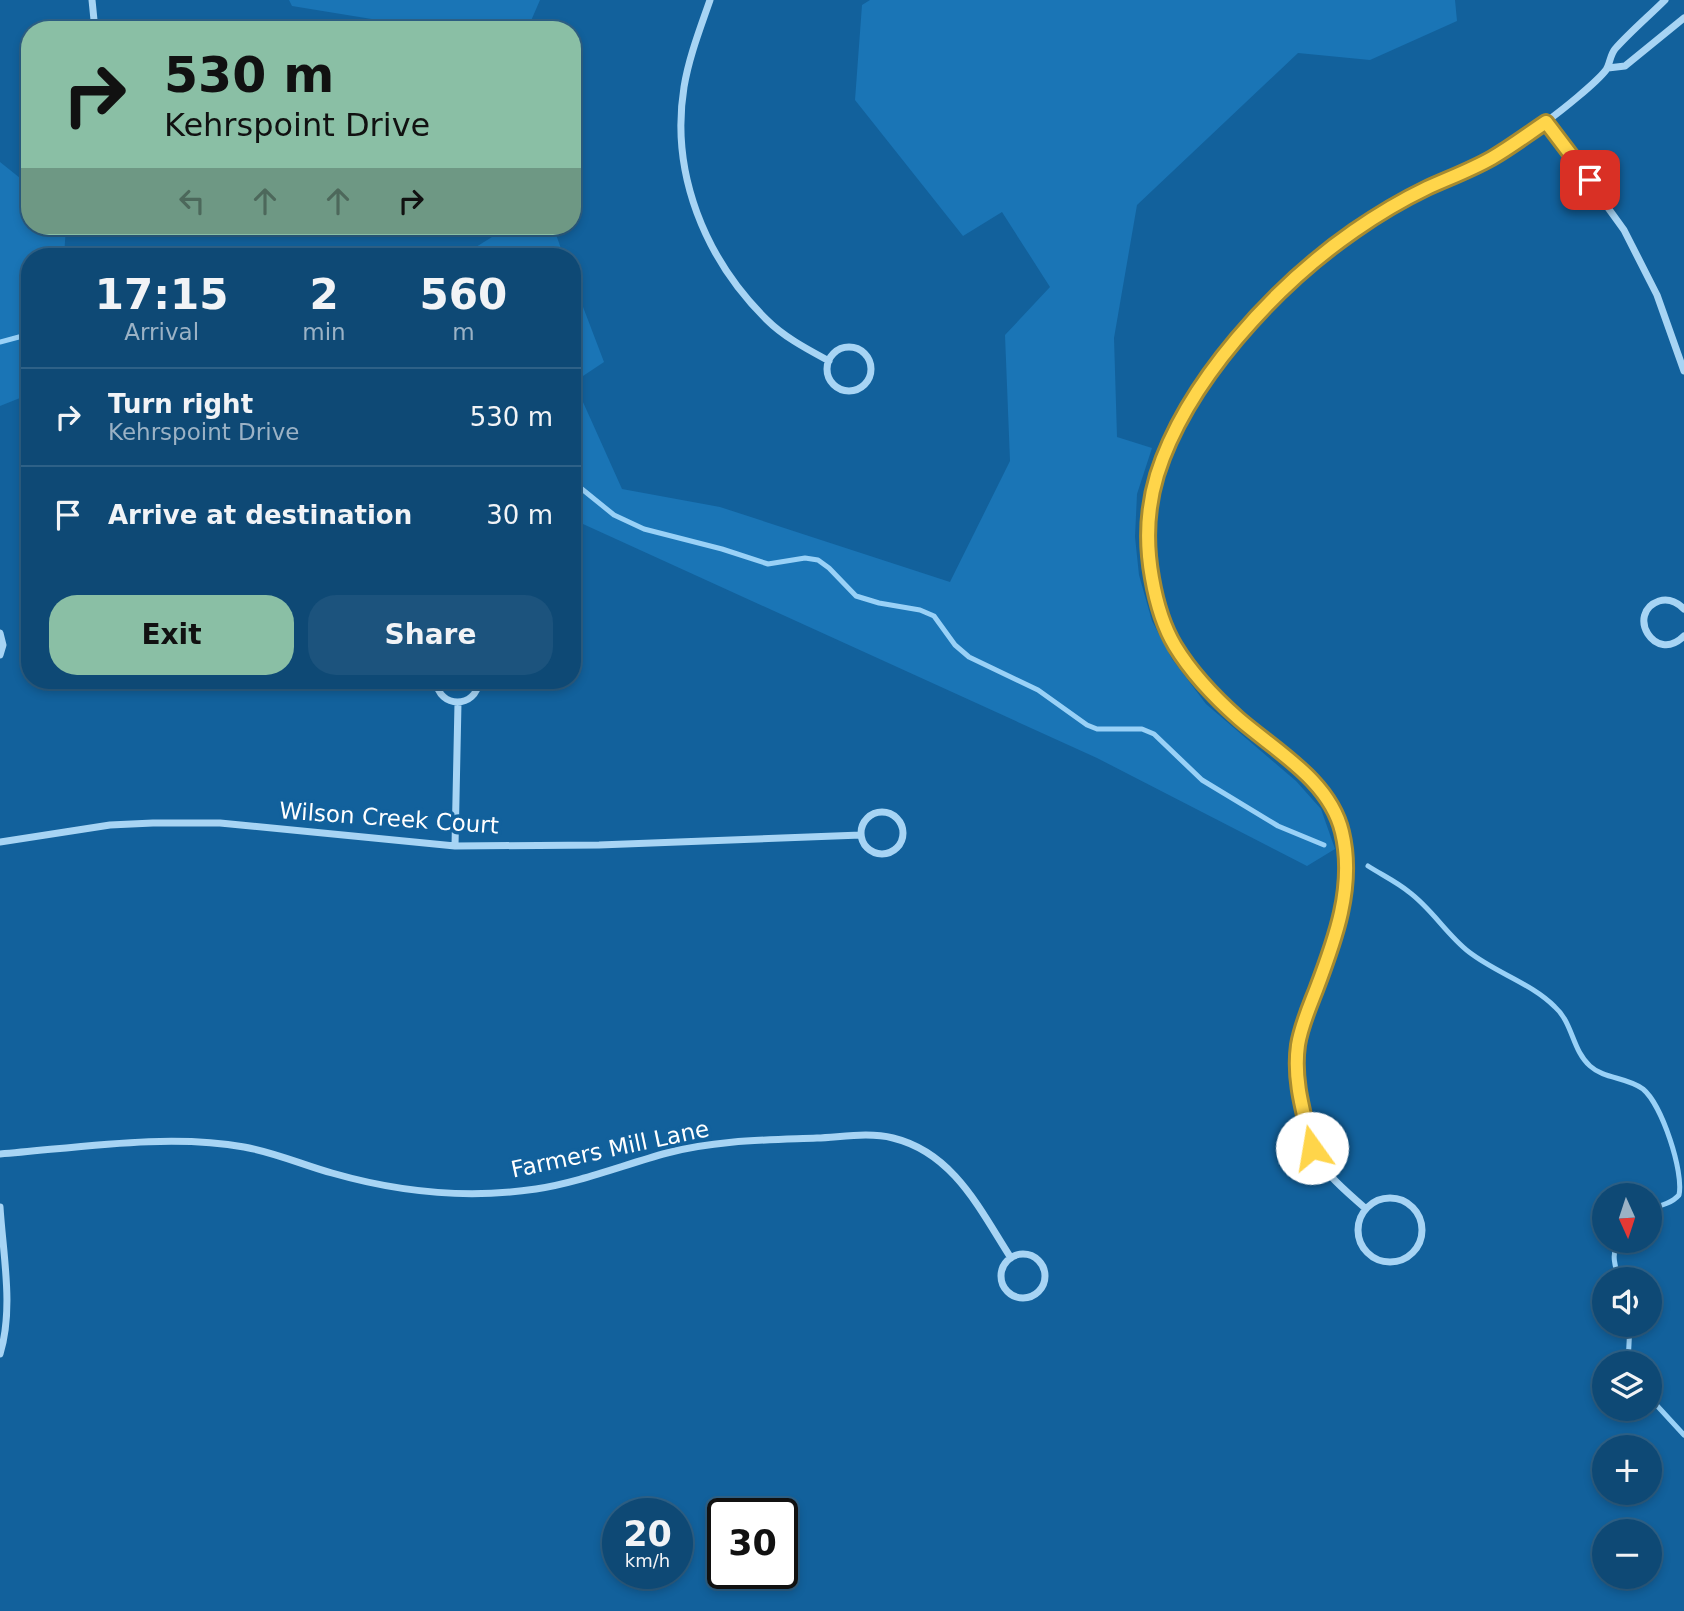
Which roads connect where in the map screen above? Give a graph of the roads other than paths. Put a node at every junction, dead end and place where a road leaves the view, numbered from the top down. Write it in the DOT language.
graph roads {
  1 [pos="92,0"];
  2 [pos="710,0"];
  3 [pos="1665,0"];
  4 [pos="1684,18"];
  5 [pos="94,21"];
  6 [pos="1608,68"];
  7 [pos="1546,122"];
  8 [pos="829,361"];
  9 [pos="1684,371"];
  10 [pos="1683,607"];
  11 [pos="0,633"];
  12 [pos="1684,636"];
  13 [pos="0,655"];
  14 [pos="438,689"];
  15 [pos="476,689"];
  16 [pos="458,703"];
  17 [pos="862,835"];
  18 [pos="0,842"];
  19 [pos="455,846"];
  20 [pos="0,1154"];
  21 [pos="0,1207"];
  22 [pos="1366,1209"];
  23 [pos="1011,1258"];
  24 [pos="0,1354"];
  1 -- 5 [label="street"];
  2 -- 8 [label="street"];
  3 -- 6 [label="street"];
  4 -- 6 [label="street"];
  6 -- 7 [label="street"];
  7 -- 9 [label="street"];
  7 -- 22 [label="street"];
  8 -- 8 [label="street"];
  10 -- 12 [label="street"];
  11 -- 13 [label="street"];
  14 -- 16 [label="street"];
  15 -- 16 [label="street"];
  16 -- 19 [label="street"];
  17 -- 17 [label="street"];
  17 -- 19 [label="street, Wilson Creek Court"];
  18 -- 19 [label="street, Wilson Creek Court"];
  20 -- 23 [label="street, Farmers Mill Lane"];
  21 -- 24 [label="street"];
  22 -- 22 [label="street"];
  23 -- 23 [label="street"];
}
